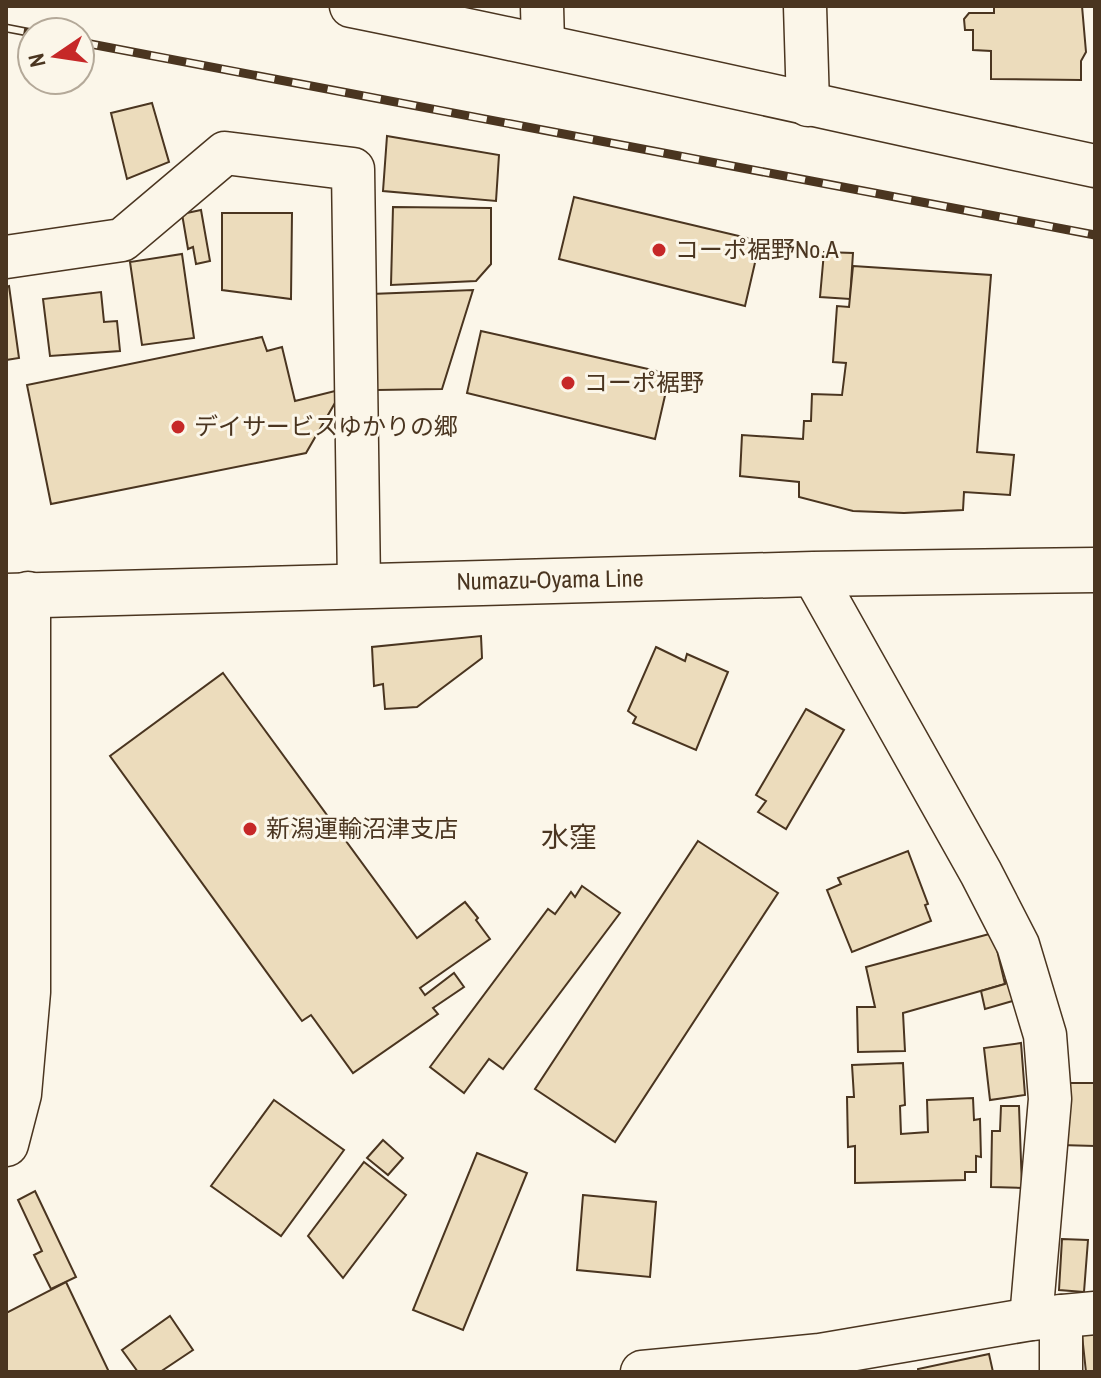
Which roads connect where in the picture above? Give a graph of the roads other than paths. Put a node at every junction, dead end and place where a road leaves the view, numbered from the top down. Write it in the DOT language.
graph roads {
  1 [pos="351,6"];
  2 [pos="805,6"];
  3 [pos="542,25"];
  4 [pos="808,105"];
  5 [pos="1095,166"];
  6 [pos="6,257"];
  7 [pos="1095,570"];
  8 [pos="813,574"];
  9 [pos="359,585"];
  10 [pos="17,595"];
  11 [pos="6,1144"];
  12 [pos="1062,1316"];
  13 [pos="642,1372"];
  14 [pos="1061,1372"];
  1 -- 3 [label="street"];
  2 -- 4 [label="street"];
  3 -- 4 [label="street"];
  4 -- 5 [label="street"];
  6 -- 9 [label="street"];
  7 -- 8 [label="main road, Numazu-Oyama Line"];
  8 -- 9 [label="main road, Numazu-Oyama Line"];
  8 -- 12 [label="street"];
  9 -- 10 [label="main road, Numazu-Oyama Line"];
  10 -- 11 [label="main road"];
  12 -- 13 [label="street"];
  12 -- 14 [label="street"];
}
